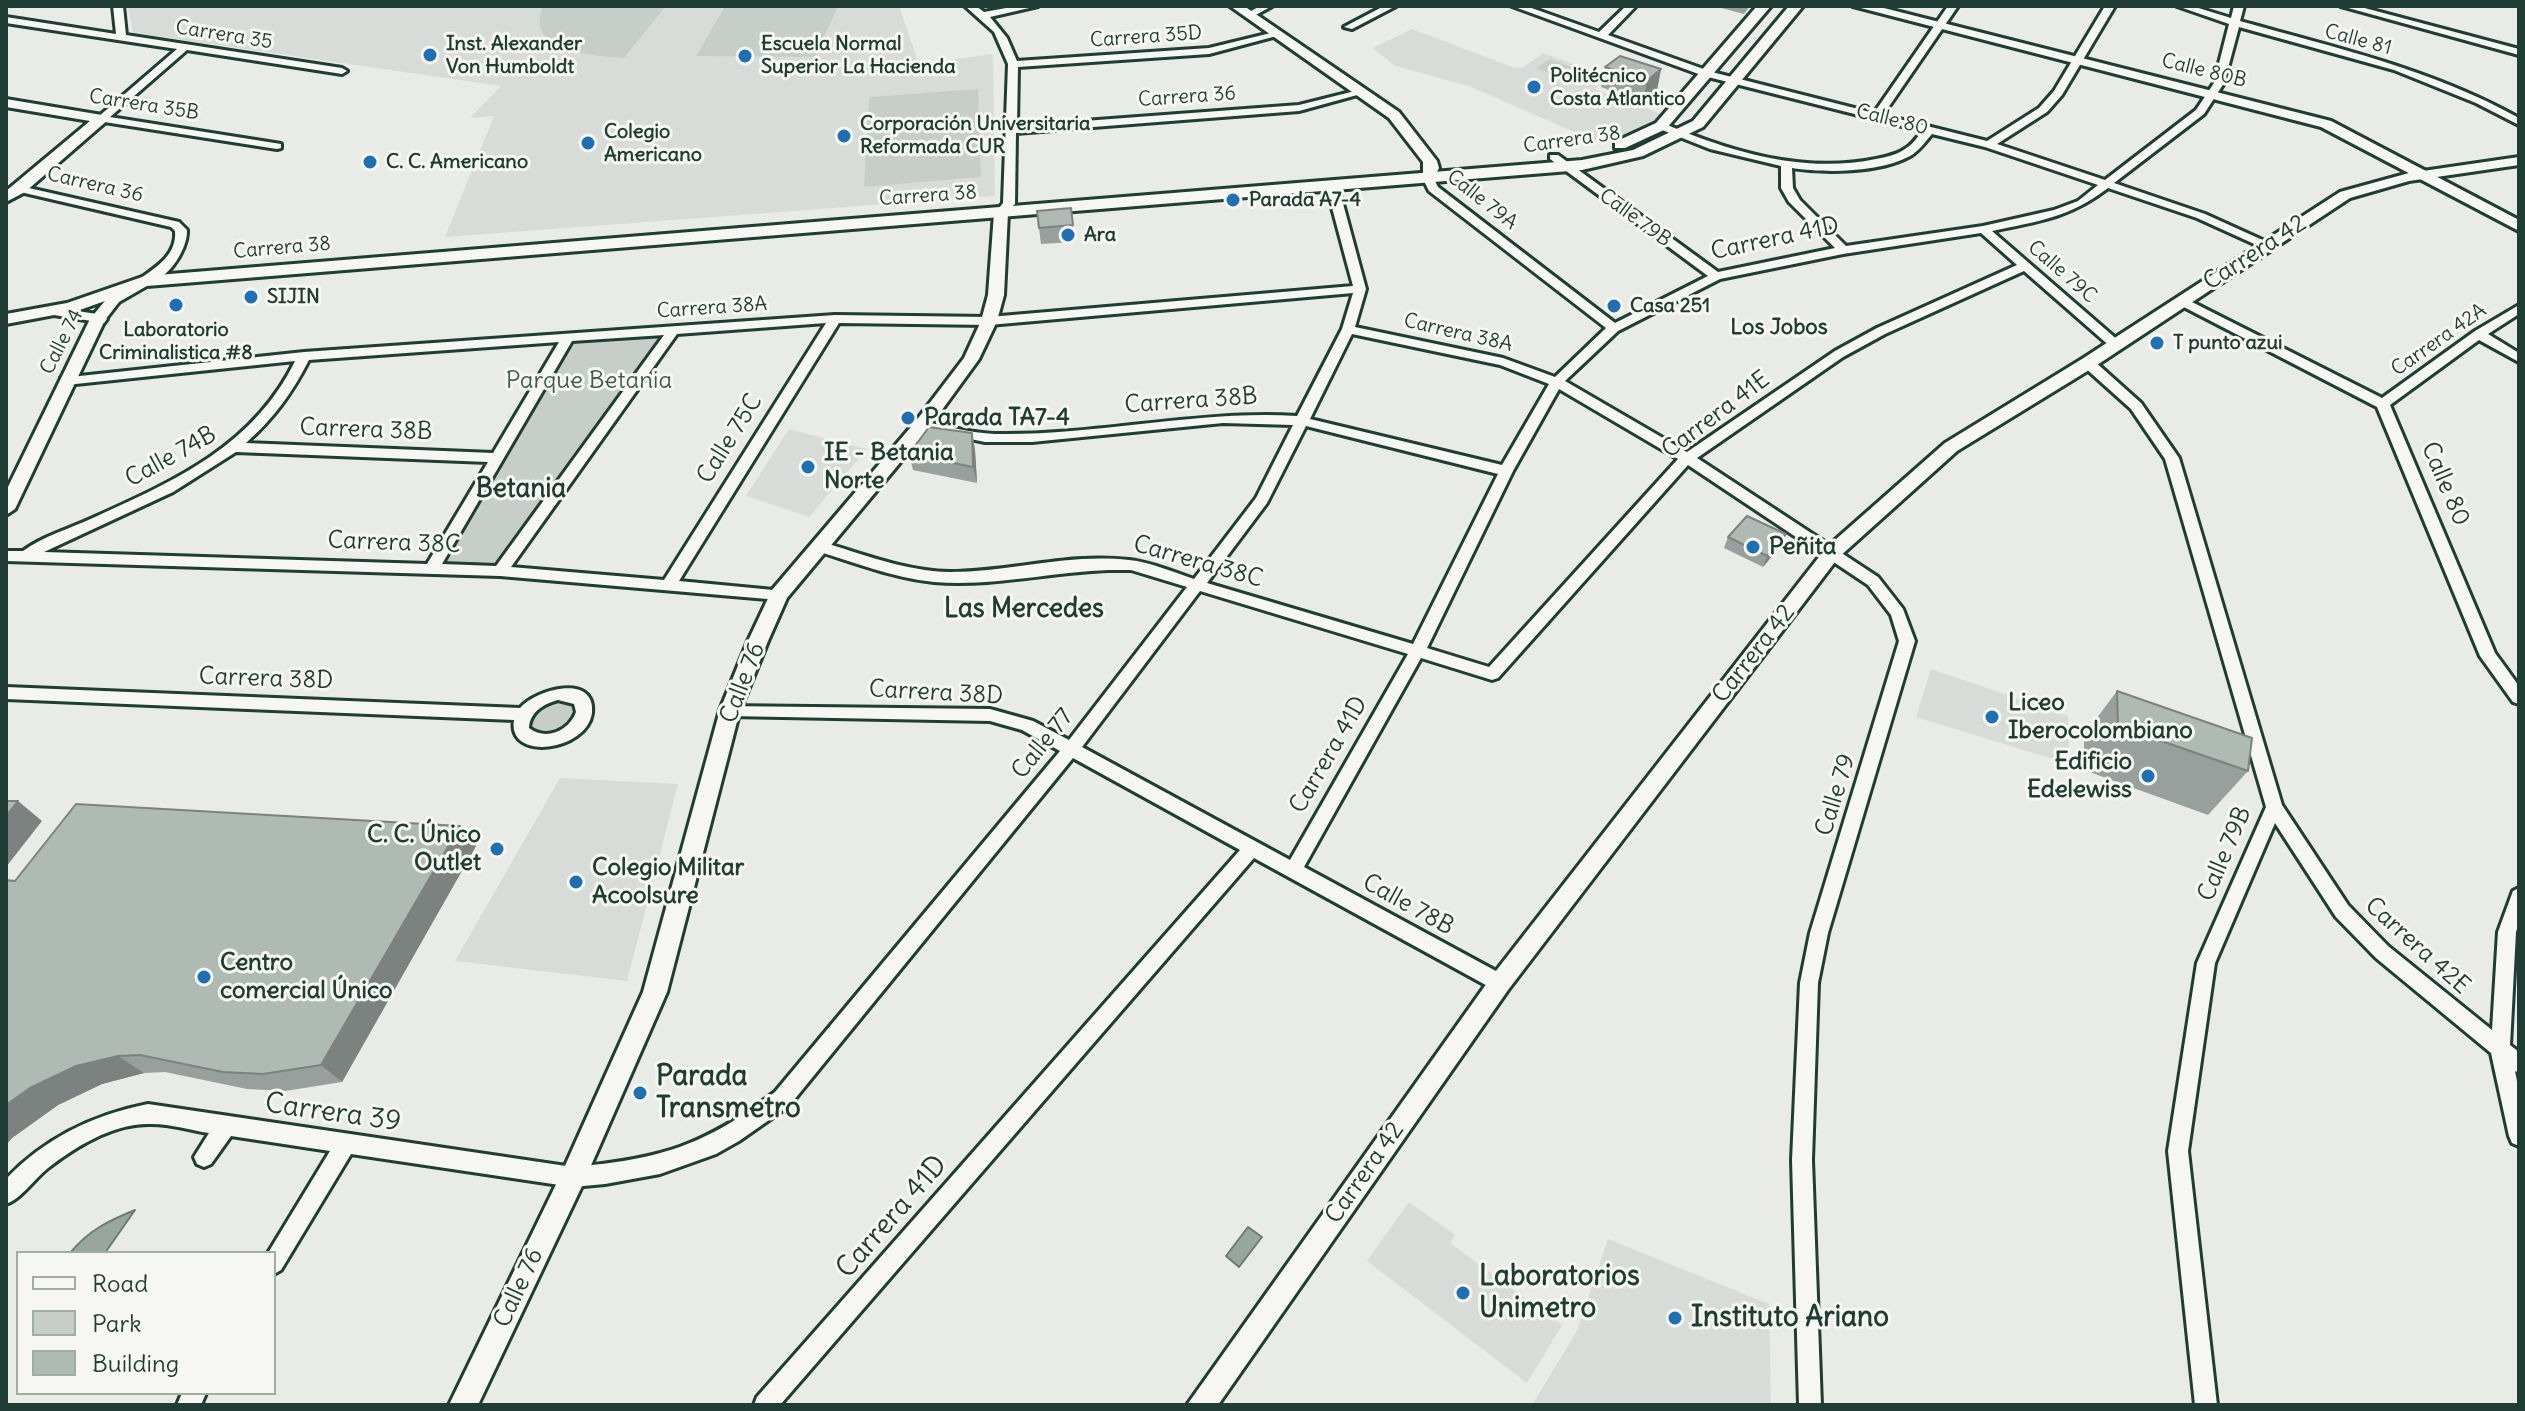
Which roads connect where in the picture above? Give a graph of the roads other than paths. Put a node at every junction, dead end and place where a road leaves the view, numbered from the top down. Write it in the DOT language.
graph roads {
  1 [pos="118,6"];
  2 [pos="970,6"];
  3 [pos="1033,6"];
  4 [pos="1236,6"];
  5 [pos="1267,6"];
  6 [pos="1372,6"];
  7 [pos="1517,6"];
  8 [pos="1631,6"];
  9 [pos="1764,6"];
  10 [pos="1796,6"];
  11 [pos="1860,6"];
  12 [pos="1889,6"];
  13 [pos="1953,6"];
  14 [pos="2110,6"];
  15 [pos="2182,6"];
  16 [pos="2239,6"];
  17 [pos="2346,6"];
  18 [pos="1387,8"];
  19 [pos="2374,10"];
  20 [pos="984,15"];
  21 [pos="1249,15"];
  22 [pos="6,20"];
  23 [pos="1941,23"];
  24 [pos="2236,25"];
  25 [pos="1349,27"];
  26 [pos="1279,34"];
  27 [pos="1601,36"];
  28 [pos="121,38"];
  29 [pos="185,47"];
  30 [pos="2519,52"];
  31 [pos="2081,57"];
  32 [pos="1013,64"];
  33 [pos="342,71"];
  34 [pos="1708,74"];
  35 [pos="1737,81"];
  36 [pos="2216,90"];
  37 [pos="1363,92"];
  38 [pos="6,103"];
  39 [pos="1876,117"];
  40 [pos="102,119"];
  41 [pos="2519,122"];
  42 [pos="1661,126"];
  43 [pos="1930,129"];
  44 [pos="1012,130"];
  45 [pos="1681,135"];
  46 [pos="1989,145"];
  47 [pos="277,146"];
  48 [pos="2519,161"];
  49 [pos="1560,162"];
  50 [pos="1786,164"];
  51 [pos="1430,172"];
  52 [pos="2440,172"];
  53 [pos="2422,175"];
  54 [pos="2108,183"];
  55 [pos="1332,185"];
  56 [pos="11,192"];
  57 [pos="1005,208"];
  58 [pos="2519,212"];
  59 [pos="175,224"];
  60 [pos="2519,226"];
  61 [pos="1983,229"];
  62 [pos="2265,245"];
  63 [pos="1843,250"];
  64 [pos="2024,266"];
  65 [pos="165,267"];
  66 [pos="1716,276"];
  67 [pos="145,281"];
  68 [pos="1360,289"];
  69 [pos="2182,301"];
  70 [pos="6,306"];
  71 [pos="2519,309"];
  72 [pos="32,316"];
  73 [pos="6,319"];
  74 [pos="98,319"];
  75 [pos="835,319"];
  76 [pos="989,321"];
  77 [pos="1614,328"];
  78 [pos="1348,329"];
  79 [pos="673,331"];
  80 [pos="2479,334"];
  81 [pos="568,338"];
  82 [pos="2116,345"];
  83 [pos="304,356"];
  84 [pos="2519,358"];
  85 [pos="2088,363"];
  86 [pos="66,381"];
  87 [pos="1557,382"];
  88 [pos="2383,404"];
  89 [pos="1301,421"];
  90 [pos="922,425"];
  91 [pos="235,447"];
  92 [pos="496,458"];
  93 [pos="1687,458"];
  94 [pos="1506,471"];
  95 [pos="6,509"];
  96 [pos="819,546"];
  97 [pos="1832,553"];
  98 [pos="24,555"];
  99 [pos="6,556"];
  100 [pos="432,568"];
  101 [pos="500,571"];
  102 [pos="1200,584"];
  103 [pos="668,586"];
  104 [pos="779,595"];
  105 [pos="1418,650"];
  106 [pos="1492,674"];
  107 [pos="6,693"];
  108 [pos="2519,698"];
  109 [pos="730,710"];
  110 [pos="524,714"];
  111 [pos="1072,748"];
  112 [pos="2274,807"];
  113 [pos="1251,849"];
  114 [pos="1294,869"];
  115 [pos="2519,896"];
  116 [pos="1500,983"];
  117 [pos="2500,1049"];
  118 [pos="2519,1064"];
  119 [pos="226,1126"];
  120 [pos="2519,1136"];
  121 [pos="347,1142"];
  122 [pos="204,1157"];
  123 [pos="573,1177"];
  124 [pos="6,1194"];
  125 [pos="276,1260"];
  126 [pos="463,1405"];
  127 [pos="765,1405"];
  128 [pos="1201,1405"];
  129 [pos="1810,1405"];
  130 [pos="2206,1405"];
  1 -- 28 [label="street"];
  2 -- 20 [label="street, Calle 76"];
  3 -- 20 [label="street"];
  4 -- 21 [label="street, Calle 79A"];
  5 -- 21 [label="street"];
  6 -- 18 [label="street"];
  7 -- 27 [label="street, Calle 80"];
  8 -- 27 [label="street"];
  9 -- 34 [label="main road, Carrera 38"];
  10 -- 35 [label="main road, Carrera 38"];
  11 -- 23 [label="main road, Calle 80B"];
  12 -- 23 [label="main road, Calle 80B"];
  13 -- 23 [label="street"];
  14 -- 31 [label="street"];
  15 -- 24 [label="street, Calle 81"];
  16 -- 24 [label="street, Carrera 41D"];
  17 -- 19 [label="street"];
  18 -- 25 [label="street"];
  19 -- 30 [label="street"];
  20 -- 32 [label="street, Calle 76"];
  21 -- 26 [label="street, Calle 79A"];
  22 -- 28 [label="street, Carrera 35"];
  23 -- 31 [label="main road, Calle 80B"];
  23 -- 39 [label="street"];
  24 -- 36 [label="street, Carrera 41D"];
  24 -- 41 [label="street, Calle 81"];
  26 -- 32 [label="street, Carrera 35D"];
  26 -- 37 [label="street, Calle 79A"];
  27 -- 34 [label="street, Calle 80"];
  28 -- 29 [label="street, Carrera 35"];
  29 -- 33 [label="street, Carrera 35"];
  29 -- 40 [label="street"];
  31 -- 36 [label="main road, Calle 80B"];
  31 -- 46 [label="street"];
  32 -- 44 [label="street, Calle 76"];
  34 -- 35 [label="street, Calle 80"];
  34 -- 42 [label="main road, Carrera 38"];
  35 -- 39 [label="street, Calle 80"];
  35 -- 45 [label="main road, Carrera 38"];
  36 -- 52 [label="main road, Calle 80B"];
  36 -- 53 [label="main road, Calle 80B"];
  36 -- 54 [label="street, Carrera 41D"];
  37 -- 44 [label="street, Carrera 36"];
  37 -- 51 [label="street, Calle 79A"];
  38 -- 40 [label="main road, Carrera 35B"];
  39 -- 43 [label="street, Calle 80"];
  40 -- 47 [label="street, Carrera 35B"];
  40 -- 56 [label="main road"];
  42 -- 45 [label="street"];
  42 -- 49 [label="main road, Carrera 38"];
  43 -- 46 [label="street, Calle 80"];
  43 -- 50 [label="street"];
  44 -- 57 [label="street, Calle 76"];
  45 -- 49 [label="main road, Carrera 38"];
  45 -- 50 [label="street"];
  46 -- 54 [label="street, Calle 80"];
  48 -- 52 [label="street, Carrera 42"];
  49 -- 51 [label="main road, Carrera 38"];
  49 -- 66 [label="street, Calle 79B"];
  50 -- 63 [label="street"];
  51 -- 55 [label="main road, Carrera 38"];
  51 -- 57 [label="main road, Carrera 38"];
  51 -- 77 [label="street, Calle 79A"];
  52 -- 53 [label="street, Carrera 42"];
  52 -- 58 [label="main road, Calle 80B"];
  53 -- 60 [label="main road, Calle 80B"];
  53 -- 62 [label="street, Carrera 42"];
  54 -- 61 [label="street, Carrera 41D"];
  54 -- 62 [label="street, Calle 80"];
  55 -- 57 [label="main road, Carrera 38"];
  55 -- 68 [label="street"];
  56 -- 59 [label="street, Carrera 36"];
  57 -- 65 [label="main road, Carrera 38"];
  57 -- 67 [label="main road, Carrera 38"];
  57 -- 76 [label="street, Calle 76"];
  59 -- 65 [label="street, Calle 74"];
  61 -- 63 [label="street, Carrera 41D"];
  61 -- 64 [label="street, Calle 79C"];
  62 -- 69 [label="street, Carrera 42"];
  63 -- 66 [label="street, Carrera 41D"];
  64 -- 82 [label="street, Calle 79C"];
  64 -- 93 [label="street, Carrera 41E"];
  65 -- 67 [label="street, Calle 74"];
  65 -- 70 [label="main road, Carrera 38"];
  66 -- 77 [label="street, Carrera 41D"];
  67 -- 72 [label="main road, Carrera 38"];
  67 -- 74 [label="street, Calle 74"];
  68 -- 76 [label="street, Carrera 38A"];
  68 -- 78 [label="street, Calle 77"];
  69 -- 82 [label="street, Carrera 42"];
  69 -- 88 [label="street"];
  71 -- 80 [label="street, Carrera 42A"];
  72 -- 73 [label="main road, Carrera 38"];
  72 -- 74 [label="main road"];
  74 -- 86 [label="street, Calle 74"];
  75 -- 76 [label="street, Carrera 38A"];
  75 -- 79 [label="street, Carrera 38A"];
  75 -- 103 [label="street, Calle 75C"];
  76 -- 90 [label="street, Calle 76"];
  77 -- 87 [label="street, Carrera 41D"];
  78 -- 87 [label="street, Carrera 38A"];
  78 -- 89 [label="street, Calle 77"];
  79 -- 81 [label="street, Carrera 38A"];
  79 -- 101 [label="street"];
  80 -- 84 [label="street"];
  80 -- 88 [label="street, Carrera 42A"];
  81 -- 83 [label="street, Carrera 38A"];
  81 -- 92 [label="street"];
  82 -- 85 [label="street, Carrera 42"];
  83 -- 86 [label="street, Carrera 38A"];
  83 -- 91 [label="street, Calle 74B"];
  85 -- 97 [label="street, Carrera 42"];
  85 -- 112 [label="street, Calle 79B"];
  86 -- 95 [label="street, Calle 74"];
  87 -- 93 [label="street, Calle 79"];
  87 -- 94 [label="street, Carrera 41D"];
  88 -- 108 [label="street, Calle 80"];
  89 -- 90 [label="street, Carrera 38B"];
  89 -- 94 [label="street, Carrera 38B"];
  89 -- 102 [label="street, Calle 77"];
  90 -- 96 [label="street, Calle 76"];
  91 -- 92 [label="street, Carrera 38B"];
  91 -- 98 [label="street, Calle 74B"];
  92 -- 100 [label="street"];
  93 -- 97 [label="street, Calle 79"];
  93 -- 106 [label="street, Carrera 41E"];
  94 -- 105 [label="street, Carrera 41D"];
  96 -- 102 [label="street, Carrera 38C"];
  96 -- 104 [label="street, Calle 76"];
  97 -- 116 [label="street, Carrera 42"];
  97 -- 129 [label="street, Calle 79"];
  98 -- 99 [label="street, Carrera 38C"];
  98 -- 100 [label="street, Carrera 38C"];
  100 -- 101 [label="street, Carrera 38C"];
  101 -- 103 [label="street, Carrera 38C"];
  102 -- 105 [label="street, Carrera 38C"];
  102 -- 111 [label="street, Calle 77"];
  103 -- 104 [label="street, Carrera 38C"];
  104 -- 109 [label="street, Calle 76"];
  105 -- 106 [label="street, Carrera 38C"];
  105 -- 114 [label="street, Carrera 41D"];
  107 -- 110 [label="street, Carrera 38D"];
  109 -- 111 [label="street, Carrera 38D"];
  109 -- 123 [label="street, Calle 76"];
  111 -- 113 [label="street, Carrera 38D"];
  111 -- 123 [label="street, Calle 77"];
  112 -- 117 [label="street, Carrera 42E"];
  112 -- 130 [label="street, Calle 79B"];
  113 -- 114 [label="street, Carrera 38D"];
  113 -- 127 [label="street, Carrera 41D"];
  114 -- 116 [label="street, Calle 78B"];
  115 -- 117 [label="street"];
  116 -- 128 [label="street, Carrera 42"];
  117 -- 118 [label="street, Carrera 42E"];
  117 -- 120 [label="street"];
  119 -- 121 [label="street, Carrera 39"];
  119 -- 122 [label="street"];
  119 -- 124 [label="street, Carrera 39"];
  121 -- 123 [label="street, Carrera 39"];
  121 -- 125 [label="street"];
  123 -- 126 [label="street, Calle 76"];
}
